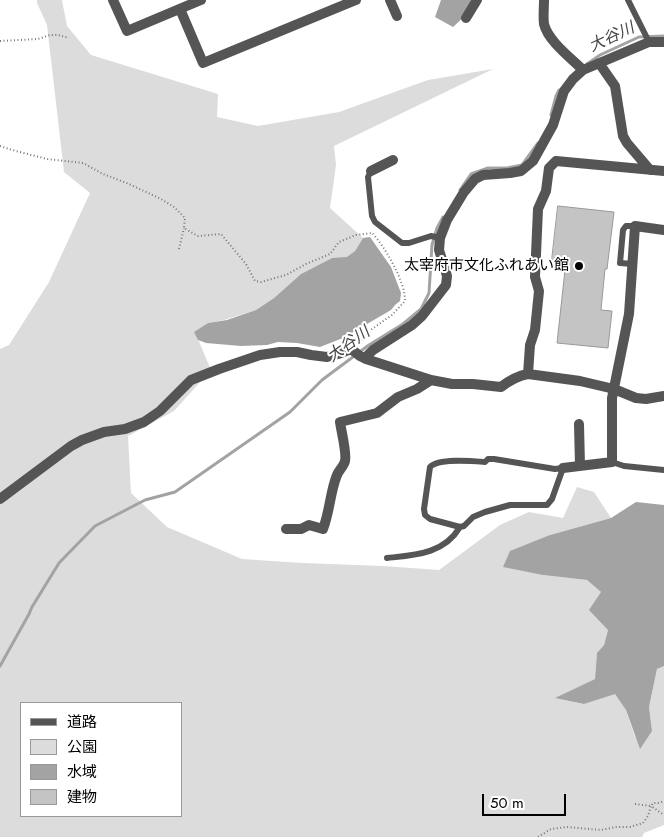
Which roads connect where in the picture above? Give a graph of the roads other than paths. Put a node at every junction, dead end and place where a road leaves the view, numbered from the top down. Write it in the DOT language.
graph roads {
  1 [pos="113,0"];
  2 [pos="201,0"];
  3 [pos="356,0"];
  4 [pos="390,0"];
  5 [pos="477,0"];
  6 [pos="544,0"];
  7 [pos="628,0"];
  8 [pos="180,9"];
  9 [pos="398,16"];
  10 [pos="466,18"];
  11 [pos="649,42"];
  12 [pos="664,42"];
  13 [pos="599,63"];
  14 [pos="583,70"];
  15 [pos="393,160"];
  16 [pos="533,161"];
  17 [pos="549,168"];
  18 [pos="650,170"];
  19 [pos="371,171"];
  20 [pos="664,171"];
  21 [pos="664,230"];
  22 [pos="440,238"];
  23 [pos="366,360"];
  24 [pos="528,374"];
  25 [pos="431,380"];
  26 [pos="614,388"];
  27 [pos="664,396"];
  28 [pos="579,424"];
  29 [pos="612,462"];
  30 [pos="580,466"];
  31 [pos="564,468"];
  32 [pos="664,470"];
  33 [pos="0,499"];
  34 [pos="460,527"];
  35 [pos="286,529"];
  36 [pos="387,558"];
  1 -- 8 [label="street"];
  2 -- 8 [label="street"];
  3 -- 8 [label="street"];
  4 -- 9 [label="street"];
  5 -- 10 [label="street"];
  6 -- 14 [label="street"];
  7 -- 11 [label="lane"];
  11 -- 12 [label="street"];
  11 -- 13 [label="street"];
  13 -- 14 [label="street"];
  13 -- 18 [label="street"];
  14 -- 16 [label="street"];
  15 -- 19 [label="street"];
  16 -- 17 [label="street"];
  16 -- 22 [label="street"];
  17 -- 18 [label="street"];
  17 -- 24 [label="street"];
  18 -- 20 [label="street"];
  19 -- 22 [label="lane"];
  21 -- 26 [label="street"];
  22 -- 23 [label="street"];
  23 -- 25 [label="street"];
  23 -- 33 [label="street"];
  24 -- 25 [label="street"];
  24 -- 26 [label="street"];
  25 -- 35 [label="street"];
  26 -- 27 [label="street"];
  26 -- 29 [label="street"];
  28 -- 30 [label="street"];
  29 -- 30 [label="street"];
  29 -- 32 [label="lane"];
  30 -- 31 [label="street"];
  31 -- 34 [label="lane"];
  31 -- 34 [label="lane"];
  34 -- 36 [label="lane"];
}
